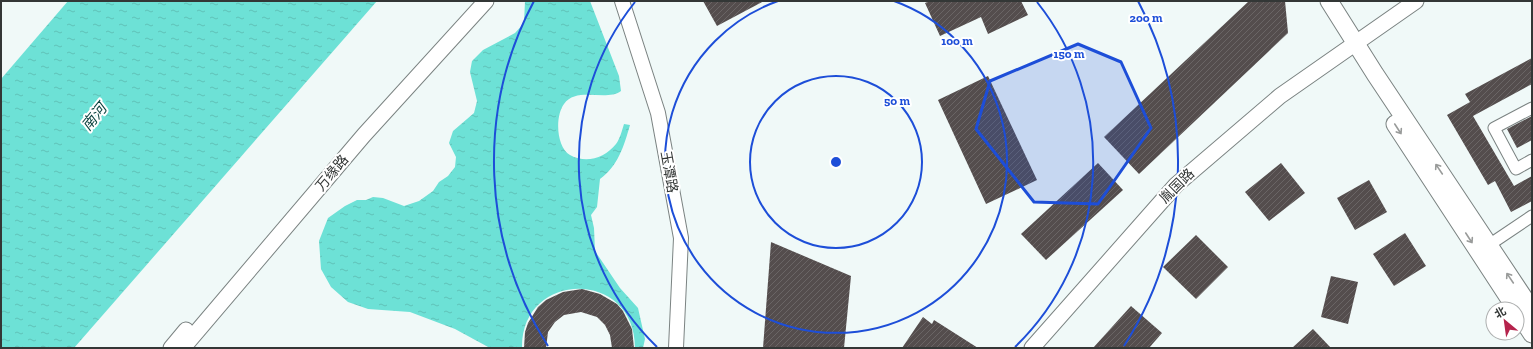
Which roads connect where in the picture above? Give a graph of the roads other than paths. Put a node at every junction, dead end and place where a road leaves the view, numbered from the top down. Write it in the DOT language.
graph roads {
  1 [pos="474,1"];
  2 [pos="486,1"];
  3 [pos="622,1"];
  4 [pos="1316,1"];
  5 [pos="1329,1"];
  6 [pos="1416,1"];
  7 [pos="1351,46"];
  8 [pos="1532,108"];
  9 [pos="1532,160"];
  10 [pos="1532,216"];
  11 [pos="1489,245"];
  12 [pos="1510,301"];
  13 [pos="1532,310"];
  14 [pos="1525,324"];
  15 [pos="1532,334"];
  16 [pos="171,348"];
  17 [pos="183,348"];
  18 [pos="676,348"];
  19 [pos="1032,348"];
  1 -- 16 [label="main road, 万缘路"];
  2 -- 17 [label="main road, 万缘路"];
  3 -- 18 [label="street, 玉潭路"];
  4 -- 7 [label="main road"];
  5 -- 7 [label="main road"];
  6 -- 7 [label="main road, 胤国路"];
  11 -- 7 [label="main road, one-way"];
  7 -- 12 [label="main road, one-way"];
  7 -- 19 [label="main road, 胤国路"];
  8 -- 9 [label="street"];
  10 -- 11 [label="street"];
  13 -- 11 [label="main road, one-way"];
  14 -- 15 [label="main road"];
}
